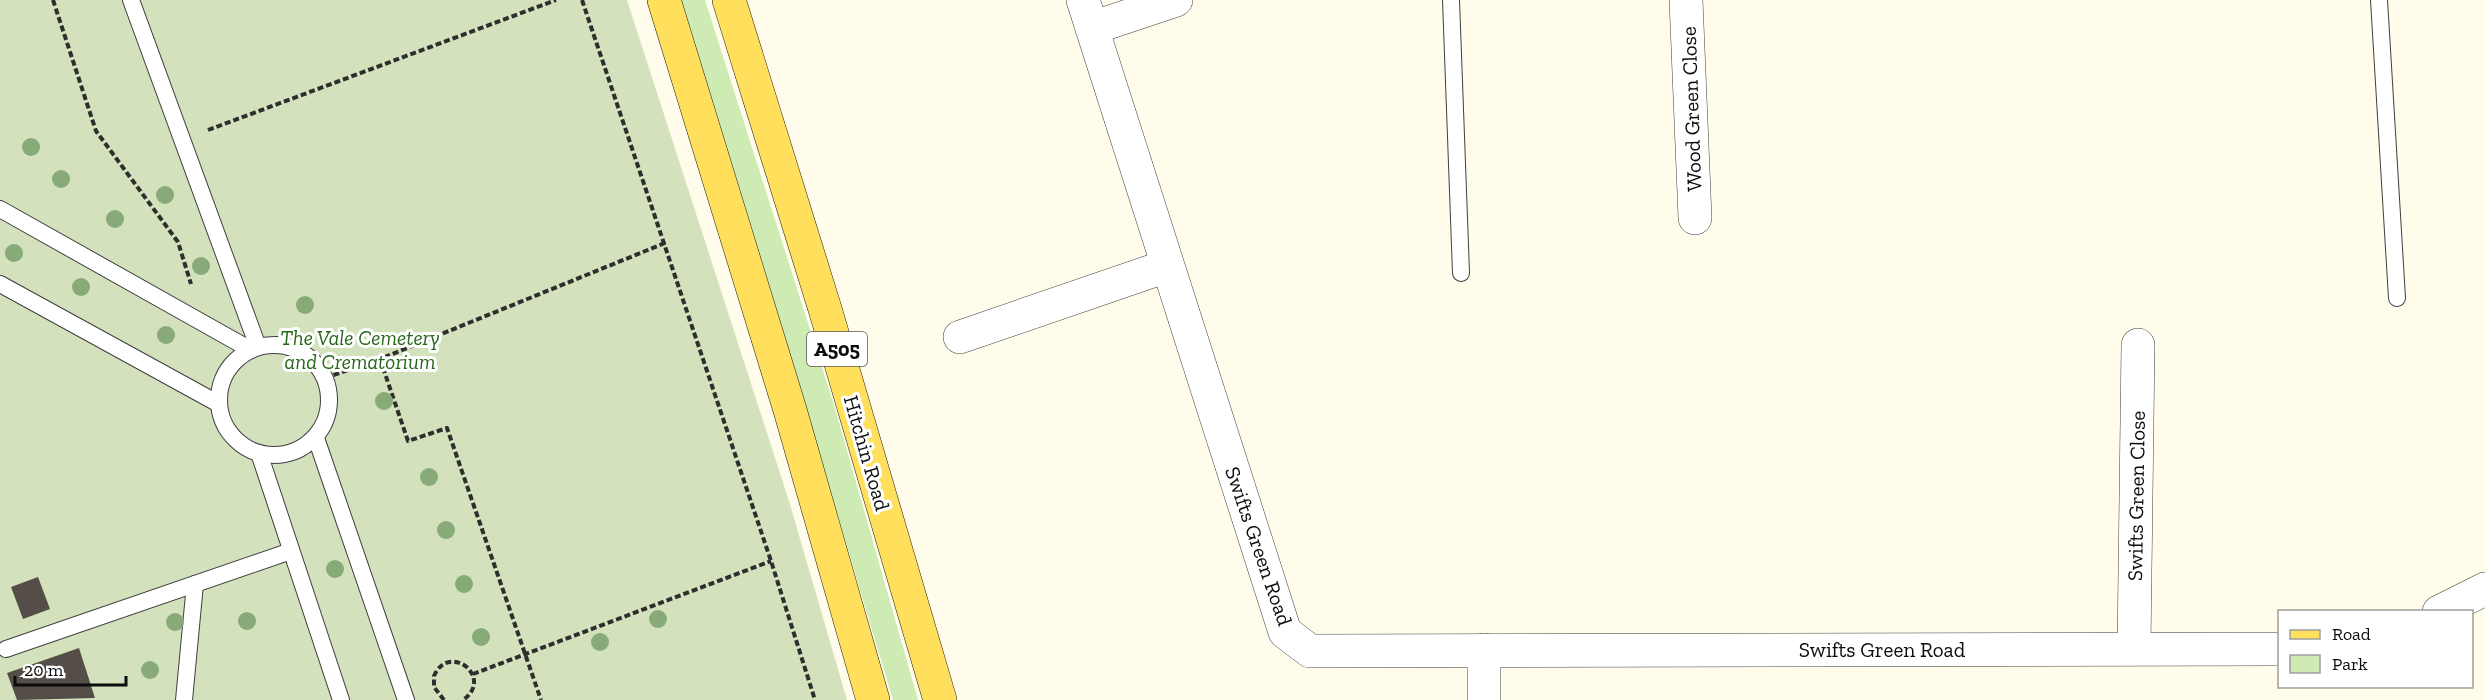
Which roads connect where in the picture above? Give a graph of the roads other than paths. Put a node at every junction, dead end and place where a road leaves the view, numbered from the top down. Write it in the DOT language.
graph roads {
  1 [pos="131,0"];
  2 [pos="664,0"];
  3 [pos="729,0"];
  4 [pos="1176,0"];
  5 [pos="1451,0"];
  6 [pos="1686,0"];
  7 [pos="2379,0"];
  8 [pos="1087,14"];
  9 [pos="0,209"];
  10 [pos="1695,218"];
  11 [pos="1167,266"];
  12 [pos="1461,273"];
  13 [pos="0,284"];
  14 [pos="2397,298"];
  15 [pos="960,337"];
  16 [pos="2138,345"];
  17 [pos="254,349"];
  18 [pos="219,404"];
  19 [pos="316,438"];
  20 [pos="259,453"];
  21 [pos="291,551"];
  22 [pos="195,584"];
  23 [pos="2485,589"];
  24 [pos="2443,610"];
  25 [pos="2134,648"];
  26 [pos="6,649"];
  27 [pos="2278,649"];
  28 [pos="1484,650"];
  29 [pos="184,700"];
  30 [pos="340,700"];
  31 [pos="406,700"];
  32 [pos="873,700"];
  33 [pos="940,700"];
  34 [pos="1484,700"];
  1 -- 17 [label="lane"];
  2 -- 32 [label="main road, A505"];
  3 -- 33 [label="main road, Hitchin Road / A505"];
  4 -- 8 [label="street"];
  5 -- 12 [label="lane"];
  6 -- 10 [label="street, Wood Green Close"];
  7 -- 14 [label="lane"];
  8 -- 11 [label="street, Swifts Green Road"];
  9 -- 17 [label="lane"];
  11 -- 15 [label="street"];
  11 -- 28 [label="street, Swifts Green Road"];
  13 -- 18 [label="lane"];
  16 -- 25 [label="street, Swifts Green Close"];
  17 -- 18 [label="lane"];
  17 -- 19 [label="lane"];
  18 -- 20 [label="lane"];
  19 -- 20 [label="lane"];
  19 -- 31 [label="lane"];
  20 -- 21 [label="lane"];
  21 -- 22 [label="lane"];
  21 -- 30 [label="lane"];
  22 -- 26 [label="lane"];
  22 -- 29 [label="lane"];
  23 -- 24 [label="street"];
  25 -- 27 [label="street, Swifts Green Road"];
  25 -- 28 [label="street, Swifts Green Road"];
  28 -- 34 [label="street"];
}
